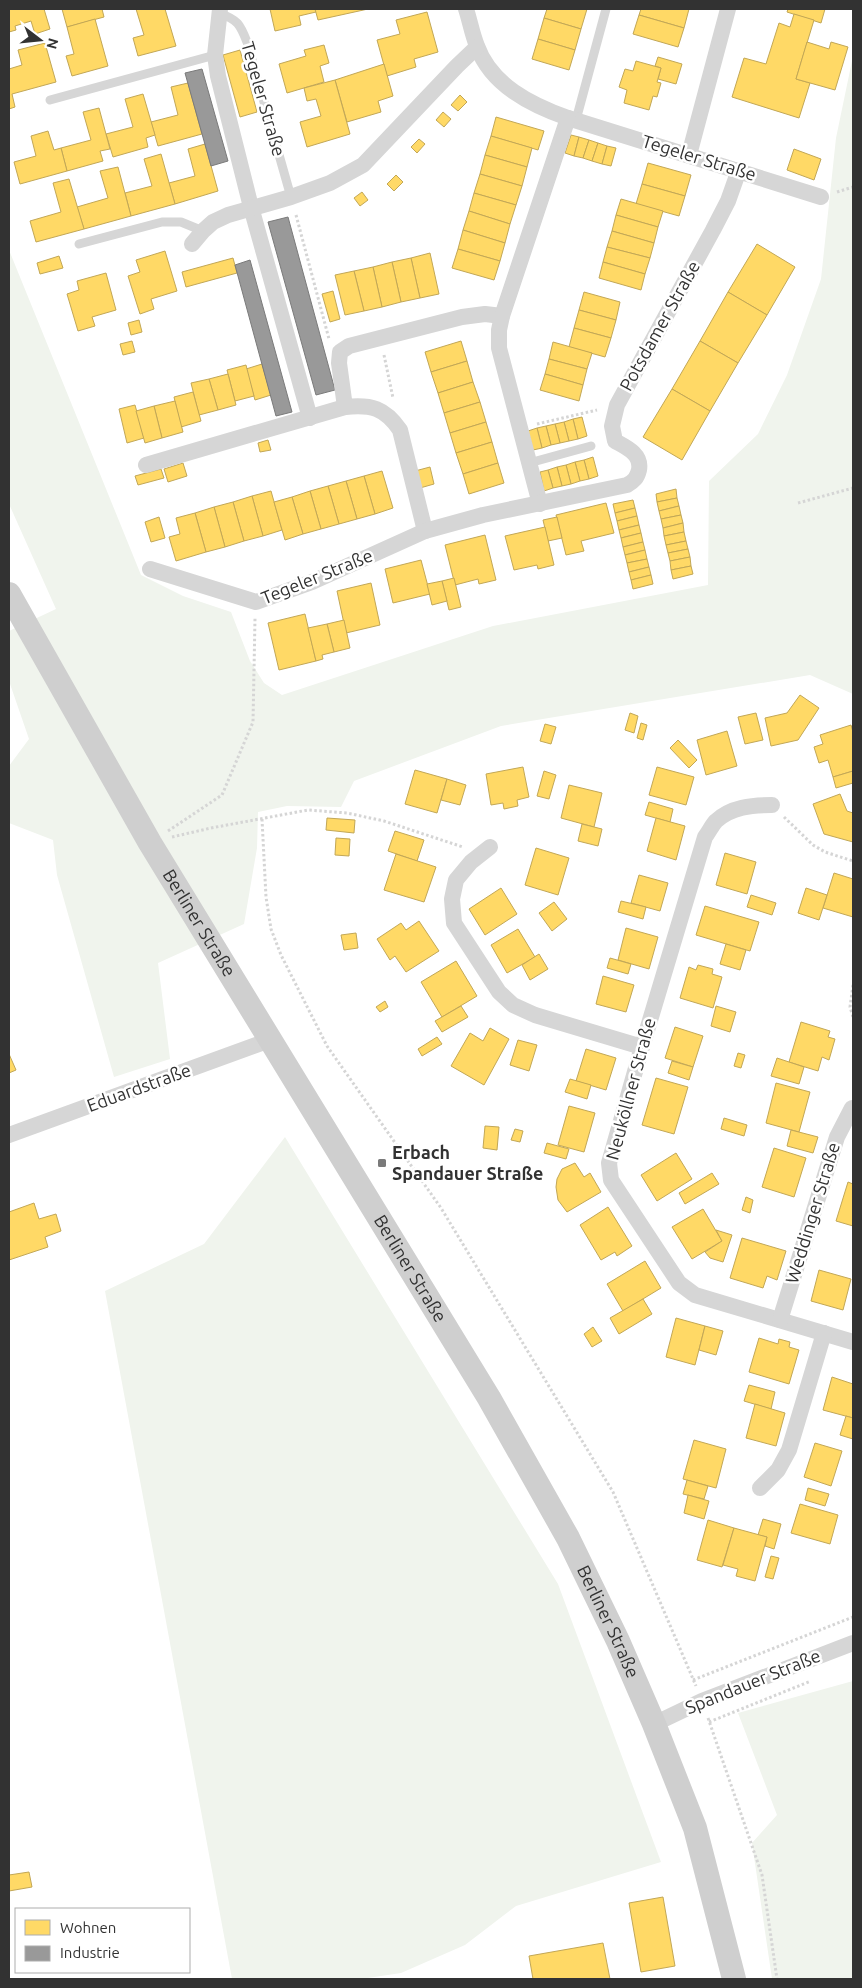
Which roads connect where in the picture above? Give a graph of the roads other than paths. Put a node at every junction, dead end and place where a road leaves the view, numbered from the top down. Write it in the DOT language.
graph roads {
  1 [pos="466,9"];
  2 [pos="606,9"];
  3 [pos="728,9"];
  4 [pos="220,11"];
  5 [pos="477,48"];
  6 [pos="215,55"];
  7 [pos="50,100"];
  8 [pos="572,119"];
  9 [pos="689,155"];
  10 [pos="739,170"];
  11 [pos="291,197"];
  12 [pos="822,197"];
  13 [pos="251,207"];
  14 [pos="203,231"];
  15 [pos="79,244"];
  16 [pos="192,244"];
  17 [pos="502,316"];
  18 [pos="345,407"];
  19 [pos="310,418"];
  20 [pos="591,446"];
  21 [pos="529,463"];
  22 [pos="146,465"];
  23 [pos="637,477"];
  24 [pos="540,504"];
  25 [pos="425,531"];
  26 [pos="150,569"];
  27 [pos="9,598"];
  28 [pos="772,805"];
  29 [pos="486,850"];
  30 [pos="270,1040"];
  31 [pos="642,1047"];
  32 [pos="852,1108"];
  33 [pos="9,1135"];
  34 [pos="780,1320"];
  35 [pos="824,1333"];
  36 [pos="853,1342"];
  37 [pos="760,1488"];
  38 [pos="853,1643"];
  39 [pos="654,1724"];
  40 [pos="734,1979"];
  1 -- 5 [label="street, Tegeler Straße"];
  2 -- 8 [label="lane"];
  3 -- 9 [label="street"];
  4 -- 6 [label="street, Tegeler Straße"];
  4 -- 11 [label="lane, Tegeler Straße"];
  5 -- 8 [label="street, Tegeler Straße"];
  5 -- 11 [label="street"];
  6 -- 7 [label="lane, Tegeler Straße"];
  6 -- 13 [label="street, Tegeler Straße"];
  8 -- 9 [label="street, Tegeler Straße"];
  8 -- 17 [label="street"];
  9 -- 10 [label="street, Tegeler Straße"];
  10 -- 12 [label="street, Tegeler Straße"];
  10 -- 23 [label="street, Potsdamer Straße"];
  11 -- 13 [label="street"];
  13 -- 14 [label="street"];
  13 -- 19 [label="street, Tegeler Straße"];
  14 -- 15 [label="lane"];
  14 -- 16 [label="street"];
  17 -- 18 [label="street"];
  17 -- 21 [label="street"];
  18 -- 19 [label="street"];
  18 -- 25 [label="street"];
  19 -- 22 [label="street"];
  20 -- 21 [label="lane"];
  21 -- 24 [label="street"];
  23 -- 24 [label="street, Tegeler Straße"];
  24 -- 25 [label="street, Tegeler Straße"];
  25 -- 26 [label="street, Tegeler Straße"];
  27 -- 30 [label="street, Berliner Straße"];
  28 -- 31 [label="street, Neuköllner Straße"];
  29 -- 31 [label="street"];
  30 -- 33 [label="street, Eduardstraße"];
  30 -- 39 [label="street, Berliner Straße"];
  31 -- 34 [label="street, Neuköllner Straße"];
  32 -- 34 [label="street, Weddinger Straße"];
  34 -- 35 [label="street, Neuköllner Straße"];
  35 -- 36 [label="street, Neuköllner Straße"];
  35 -- 37 [label="street"];
  38 -- 39 [label="street, Spandauer Straße"];
  39 -- 40 [label="street, Berliner Straße"];
}
